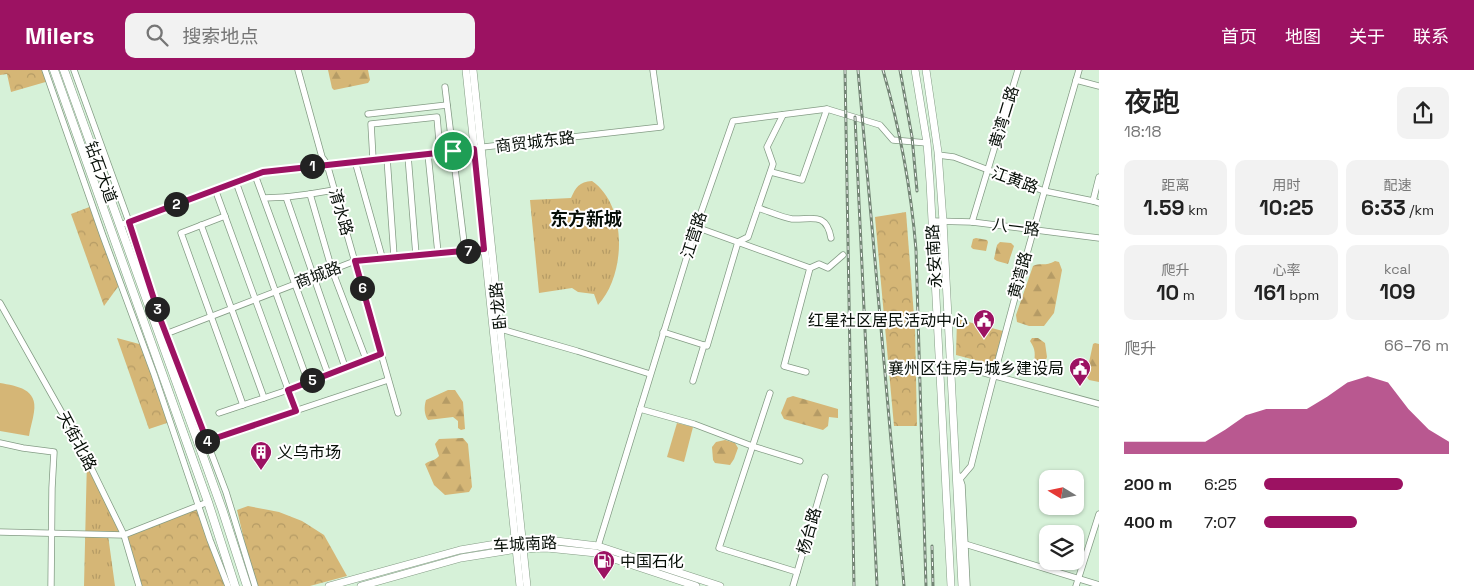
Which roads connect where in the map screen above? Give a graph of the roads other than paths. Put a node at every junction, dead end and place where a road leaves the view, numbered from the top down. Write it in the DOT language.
graph roads {
  1 [pos="45,70"];
  2 [pos="54,70"];
  3 [pos="64,70"];
  4 [pos="74,70"];
  5 [pos="298,70"];
  6 [pos="466,70"];
  7 [pos="473,70"];
  8 [pos="654,70"];
  9 [pos="915,70"];
  10 [pos="926,70"];
  11 [pos="1018,70"];
  12 [pos="1079,70"];
  13 [pos="1076,80"];
  14 [pos="1099,86"];
  15 [pos="445,87"];
  16 [pos="448,105"];
  17 [pos="827,109"];
  18 [pos="368,114"];
  19 [pos="783,115"];
  20 [pos="97,133"];
  21 [pos="88,137"];
  22 [pos="927,143"];
  23 [pos="478,149"];
  24 [pos="453,151"];
  25 [pos="440,153"];
  26 [pos="428,154"];
  27 [pos="938,155"];
  28 [pos="408,156"];
  29 [pos="387,158"];
  30 [pos="374,160"];
  31 [pos="355,162"];
  32 [pos="88,164"];
  33 [pos="326,164"];
  34 [pos="79,167"];
  35 [pos="988,170"];
  36 [pos="771,172"];
  37 [pos="256,175"];
  38 [pos="1099,177"];
  39 [pos="236,182"];
  40 [pos="215,189"];
  41 [pos="334,190"];
  42 [pos="1044,191"];
  43 [pos="310,194"];
  44 [pos="286,197"];
  45 [pos="264,198"];
  46 [pos="1096,202"];
  47 [pos="758,208"];
  48 [pos="225,216"];
  49 [pos="932,221"];
  50 [pos="943,221"];
  51 [pos="129,222"];
  52 [pos="972,222"];
  53 [pos="120,225"];
  54 [pos="202,225"];
  55 [pos="696,228"];
  56 [pos="1032,229"];
  57 [pos="830,238"];
  58 [pos="1099,238"];
  59 [pos="738,242"];
  60 [pos="484,249"];
  61 [pos="465,251"];
  62 [pos="438,253"];
  63 [pos="844,254"];
  64 [pos="416,255"];
  65 [pos="394,256"];
  66 [pos="382,257"];
  67 [pos="355,261"];
  68 [pos="810,268"];
  69 [pos="332,270"];
  70 [pos="313,277"];
  71 [pos="295,284"];
  72 [pos="275,292"];
  73 [pos="256,299"];
  74 [pos="0,303"];
  75 [pos="232,308"];
  76 [pos="210,317"];
  77 [pos="501,329"];
  78 [pos="663,332"];
  79 [pos="163,335"];
  80 [pos="704,345"];
  81 [pos="381,354"];
  82 [pos="366,359"];
  83 [pos="951,364"];
  84 [pos="345,367"];
  85 [pos="806,372"];
  86 [pos="328,374"];
  87 [pos="650,374"];
  88 [pos="993,375"];
  89 [pos="951,378"];
  90 [pos="940,379"];
  91 [pos="388,380"];
  92 [pos="693,381"];
  93 [pos="308,382"];
  94 [pos="288,390"];
  95 [pos="770,393"];
  96 [pos="264,398"];
  97 [pos="172,400"];
  98 [pos="163,403"];
  99 [pos="1099,404"];
  100 [pos="243,405"];
  101 [pos="640,409"];
  102 [pos="296,411"];
  103 [pos="219,413"];
  104 [pos="398,413"];
  105 [pos="207,441"];
  106 [pos="0,443"];
  107 [pos="198,443"];
  108 [pos="752,446"];
  109 [pos="800,461"];
  110 [pos="194,462"];
  111 [pos="184,465"];
  112 [pos="956,467"];
  113 [pos="825,477"];
  114 [pos="960,479"];
  115 [pos="228,497"];
  116 [pos="208,502"];
  117 [pos="198,506"];
  118 [pos="223,512"];
  119 [pos="1099,514"];
  120 [pos="0,532"];
  121 [pos="51,533"];
  122 [pos="124,535"];
  123 [pos="965,544"];
  124 [pos="520,546"];
  125 [pos="598,546"];
  126 [pos="232,572"];
  127 [pos="797,572"];
  128 [pos="1078,578"];
  129 [pos="245,582"];
  130 [pos="1099,585"];
  131 [pos="51,586"];
  132 [pos="139,586"];
  133 [pos="229,586"];
  134 [pos="235,586"];
  135 [pos="253,586"];
  136 [pos="329,586"];
  137 [pos="361,586"];
  138 [pos="520,586"];
  139 [pos="527,586"];
  140 [pos="696,586"];
  141 [pos="720,586"];
  142 [pos="793,586"];
  143 [pos="951,586"];
  144 [pos="962,586"];
  145 [pos="968,586"];
  146 [pos="1076,586"];
  1 -- 34 [label="street"];
  2 -- 32 [label="highway, 钻石大道"];
  3 -- 21 [label="highway, 钻石大道"];
  4 -- 20 [label="street"];
  5 -- 33 [label="street, 淯水路"];
  6 -- 23 [label="main road, 卧龙路"];
  7 -- 23 [label="main road, 卧龙路"];
  8 -- 23 [label="street, 商贸城东路"];
  9 -- 22 [label="main road, 永安南路"];
  10 -- 27 [label="main road, 永安南路"];
  11 -- 35 [label="street, 黄湾二路"];
  12 -- 13 [label="street, 黄湾路"];
  13 -- 14 [label="street"];
  13 -- 42 [label="street, 黄湾路"];
  15 -- 16 [label="street"];
  16 -- 18 [label="street"];
  16 -- 24 [label="street"];
  17 -- 19 [label="street, 江营路"];
  17 -- 22 [label="street, 江营路"];
  17 -- 36 [label="street"];
  19 -- 36 [label="street"];
  19 -- 55 [label="street, 江营路"];
  20 -- 21 [label="street"];
  20 -- 51 [label="street"];
  21 -- 53 [label="highway, 钻石大道"];
  22 -- 49 [label="main road, 永安南路"];
  23 -- 24 [label="street, 商贸城东路"];
  23 -- 60 [label="main road, 卧龙路"];
  23 -- 77 [label="main road, 卧龙路"];
  24 -- 25 [label="street, 商贸城东路"];
  24 -- 61 [label="street"];
  25 -- 26 [label="street, 商贸城东路"];
  25 -- 30 [label="street"];
  26 -- 28 [label="street, 商贸城东路"];
  26 -- 62 [label="street"];
  27 -- 35 [label="street, 江黄路"];
  27 -- 50 [label="main road, 永安南路"];
  28 -- 29 [label="street, 商贸城东路"];
  28 -- 64 [label="street"];
  29 -- 30 [label="street, 商贸城东路"];
  29 -- 65 [label="street"];
  30 -- 31 [label="street, 商贸城东路"];
  31 -- 33 [label="street, 商贸城东路"];
  31 -- 66 [label="street"];
  32 -- 34 [label="street"];
  32 -- 97 [label="highway, 钻石大道"];
  33 -- 37 [label="street, 商贸城东路"];
  33 -- 41 [label="street, 淯水路"];
  34 -- 98 [label="street"];
  35 -- 42 [label="street, 江黄路"];
  35 -- 52 [label="street, 黄湾二路"];
  36 -- 47 [label="street"];
  37 -- 39 [label="street, 商贸城东路"];
  37 -- 45 [label="street"];
  38 -- 46 [label="street"];
  39 -- 40 [label="street, 商贸城东路"];
  39 -- 72 [label="street"];
  40 -- 48 [label="street"];
  40 -- 51 [label="street, 商贸城东路"];
  41 -- 43 [label="street"];
  41 -- 67 [label="street, 淯水路"];
  42 -- 46 [label="street, 江黄路"];
  42 -- 56 [label="street, 黄湾路"];
  43 -- 44 [label="street"];
  43 -- 69 [label="street"];
  44 -- 45 [label="street"];
  44 -- 70 [label="street"];
  45 -- 71 [label="street"];
  47 -- 57 [label="street"];
  47 -- 59 [label="street"];
  48 -- 54 [label="street"];
  48 -- 73 [label="street"];
  49 -- 50 [label="street, 八一路"];
  49 -- 90 [label="main road, 永安南路"];
  50 -- 52 [label="street, 八一路"];
  50 -- 83 [label="main road, 永安南路"];
  51 -- 53 [label="street, 商贸城东路"];
  51 -- 79 [label="street"];
  52 -- 56 [label="street, 八一路"];
  53 -- 79 [label="highway, 钻石大道"];
  54 -- 75 [label="street"];
  54 -- 76 [label="street"];
  55 -- 59 [label="street"];
  55 -- 78 [label="street, 江营路"];
  56 -- 58 [label="street, 八一路"];
  56 -- 88 [label="street, 黄湾路"];
  59 -- 68 [label="street"];
  59 -- 80 [label="street"];
  60 -- 61 [label="street, 商城路"];
  60 -- 124 [label="main road, 卧龙路"];
  61 -- 62 [label="street, 商城路"];
  62 -- 64 [label="street, 商城路"];
  63 -- 68 [label="street"];
  64 -- 65 [label="street, 商城路"];
  65 -- 66 [label="street, 商城路"];
  66 -- 67 [label="street, 商城路"];
  67 -- 69 [label="street, 商城路"];
  67 -- 81 [label="street, 淯水路"];
  68 -- 85 [label="street"];
  69 -- 70 [label="street, 商城路"];
  69 -- 82 [label="street"];
  70 -- 71 [label="street, 商城路"];
  70 -- 84 [label="street"];
  71 -- 72 [label="street, 商城路"];
  71 -- 86 [label="street"];
  72 -- 73 [label="street, 商城路"];
  72 -- 93 [label="street"];
  73 -- 75 [label="street, 商城路"];
  73 -- 94 [label="street"];
  74 -- 122 [label="street, 天街北路"];
  75 -- 76 [label="street, 商城路"];
  75 -- 96 [label="street"];
  76 -- 79 [label="street, 商城路"];
  76 -- 100 [label="street"];
  77 -- 87 [label="street"];
  77 -- 124 [label="main road, 卧龙路"];
  78 -- 80 [label="street"];
  78 -- 87 [label="street, 江营路"];
  79 -- 105 [label="street"];
  79 -- 107 [label="highway, 钻石大道"];
  80 -- 92 [label="street"];
  81 -- 82 [label="street"];
  81 -- 91 [label="street, 淯水路"];
  82 -- 84 [label="street"];
  83 -- 88 [label="street"];
  83 -- 89 [label="main road, 永安南路"];
  84 -- 86 [label="street"];
  86 -- 93 [label="street"];
  87 -- 101 [label="street, 江营路"];
  88 -- 99 [label="street"];
  88 -- 114 [label="street, 黄湾路"];
  89 -- 90 [label="main road"];
  89 -- 112 [label="main road, 永安南路"];
  90 -- 143 [label="main road, 永安南路"];
  91 -- 102 [label="street"];
  91 -- 104 [label="street, 淯水路"];
  93 -- 94 [label="street"];
  94 -- 96 [label="street"];
  94 -- 102 [label="street"];
  95 -- 108 [label="street"];
  96 -- 100 [label="street"];
  97 -- 98 [label="street"];
  97 -- 110 [label="highway, 钻石大道"];
  98 -- 111 [label="street"];
  100 -- 103 [label="street"];
  101 -- 108 [label="street"];
  101 -- 125 [label="street, 江营路"];
  102 -- 105 [label="street"];
  105 -- 107 [label="street"];
  105 -- 115 [label="street"];
  106 -- 121 [label="street"];
  107 -- 118 [label="highway, 钻石大道"];
  108 -- 109 [label="street"];
  108 -- 127 [label="street"];
  110 -- 111 [label="street"];
  110 -- 116 [label="highway, 钻石大道"];
  111 -- 117 [label="street"];
  112 -- 114 [label="street"];
  112 -- 144 [label="main road, 永安南路"];
  113 -- 127 [label="street, 杨台路"];
  114 -- 123 [label="street"];
  115 -- 118 [label="street"];
  115 -- 135 [label="street"];
  116 -- 117 [label="street"];
  116 -- 126 [label="highway, 钻石大道"];
  117 -- 122 [label="street"];
  117 -- 133 [label="street"];
  118 -- 129 [label="highway, 钻石大道"];
  119 -- 128 [label="street"];
  120 -- 121 [label="street"];
  121 -- 122 [label="street"];
  121 -- 131 [label="street"];
  122 -- 132 [label="street, 天街北路"];
  123 -- 128 [label="street"];
  123 -- 145 [label="street"];
  124 -- 125 [label="main road, 车城南路"];
  124 -- 136 [label="main road, 车城南路"];
  124 -- 137 [label="main road, 车城南路"];
  124 -- 138 [label="main road"];
  124 -- 139 [label="main road"];
  124 -- 140 [label="main road, 车城南路"];
  125 -- 141 [label="main road, 车城南路"];
  126 -- 133 [label="main road"];
  126 -- 134 [label="highway, 钻石大道"];
  127 -- 142 [label="street, 杨台路"];
  128 -- 130 [label="street"];
  128 -- 146 [label="street"];
  129 -- 135 [label="main road"];
}
